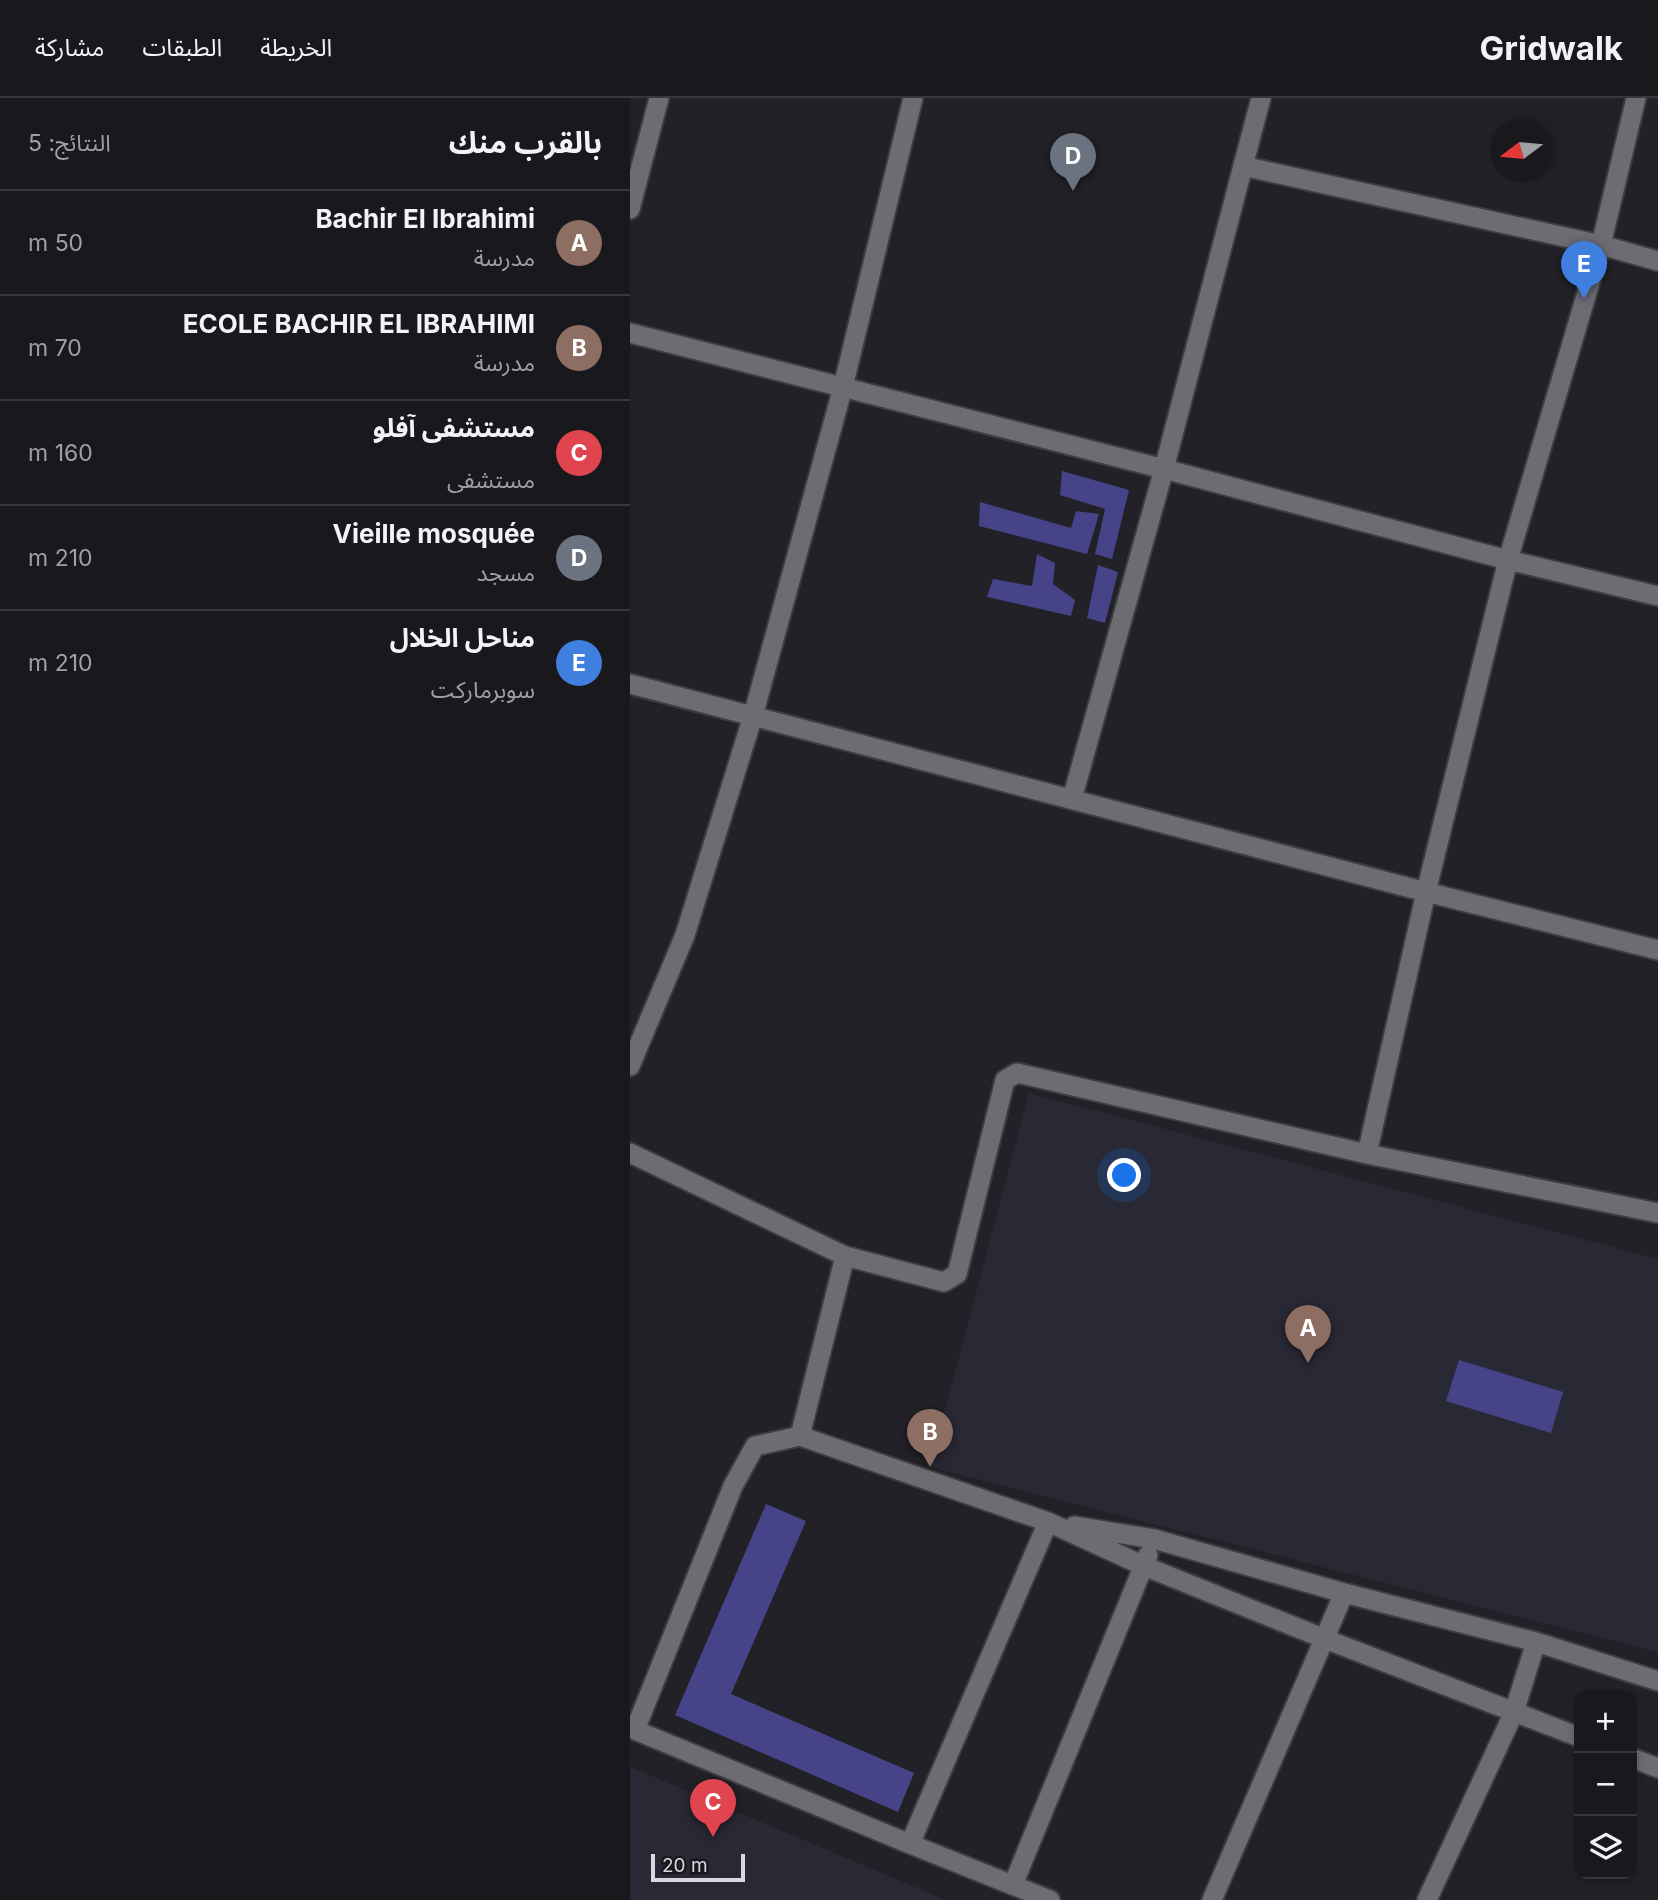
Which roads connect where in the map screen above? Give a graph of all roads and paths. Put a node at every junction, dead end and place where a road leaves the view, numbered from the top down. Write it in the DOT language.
graph roads {
  1 [pos="659,98"];
  2 [pos="913,98"];
  3 [pos="1261,98"];
  4 [pos="1636,98"];
  5 [pos="1243,166"];
  6 [pos="630,209"];
  7 [pos="1601,245"];
  8 [pos="1658,261"];
  9 [pos="630,333"];
  10 [pos="843,387"];
  11 [pos="1164,469"];
  12 [pos="1508,560"];
  13 [pos="1658,596"];
  14 [pos="630,684"];
  15 [pos="753,716"];
  16 [pos="1072,799"];
  17 [pos="1426,892"];
  18 [pos="1658,950"];
  19 [pos="630,1066"];
  20 [pos="630,1153"];
  21 [pos="1367,1154"];
  22 [pos="1658,1213"];
  23 [pos="845,1256"];
  24 [pos="800,1436"];
  25 [pos="1048,1522"];
  26 [pos="1154,1539"];
  27 [pos="1144,1566"];
  28 [pos="1344,1593"];
  29 [pos="1325,1639"];
  30 [pos="1536,1642"];
  31 [pos="1658,1681"];
  32 [pos="1514,1712"];
  33 [pos="632,1729"];
  34 [pos="1574,1735"];
  35 [pos="1637,1760"];
  36 [pos="1658,1768"];
  37 [pos="909,1844"];
  38 [pos="1013,1885"];
  39 [pos="1050,1900"];
  40 [pos="1212,1900"];
  41 [pos="1427,1900"];
  1 -- 6 [label="street"];
  2 -- 10 [label="street"];
  3 -- 5 [label="street"];
  4 -- 7 [label="street"];
  5 -- 7 [label="street"];
  5 -- 11 [label="street"];
  7 -- 8 [label="street"];
  7 -- 12 [label="street"];
  9 -- 10 [label="street"];
  10 -- 11 [label="street"];
  10 -- 15 [label="street"];
  11 -- 12 [label="street"];
  11 -- 16 [label="street"];
  12 -- 13 [label="street"];
  12 -- 17 [label="street"];
  14 -- 15 [label="street"];
  15 -- 16 [label="street"];
  15 -- 19 [label="street"];
  16 -- 17 [label="street"];
  17 -- 18 [label="street"];
  17 -- 21 [label="street"];
  20 -- 23 [label="street"];
  21 -- 22 [label="street"];
  21 -- 23 [label="street"];
  23 -- 24 [label="street"];
  24 -- 25 [label="street"];
  24 -- 33 [label="street"];
  25 -- 26 [label="street"];
  25 -- 27 [label="street"];
  25 -- 37 [label="street"];
  26 -- 27 [label="street"];
  26 -- 28 [label="street"];
  27 -- 29 [label="street"];
  27 -- 38 [label="street"];
  28 -- 29 [label="street"];
  28 -- 30 [label="street"];
  29 -- 32 [label="street"];
  29 -- 40 [label="street"];
  30 -- 31 [label="street"];
  30 -- 32 [label="street"];
  32 -- 34 [label="street"];
  32 -- 41 [label="street"];
  33 -- 37 [label="street"];
  35 -- 36 [label="street"];
  37 -- 38 [label="street"];
  38 -- 39 [label="street"];
}
